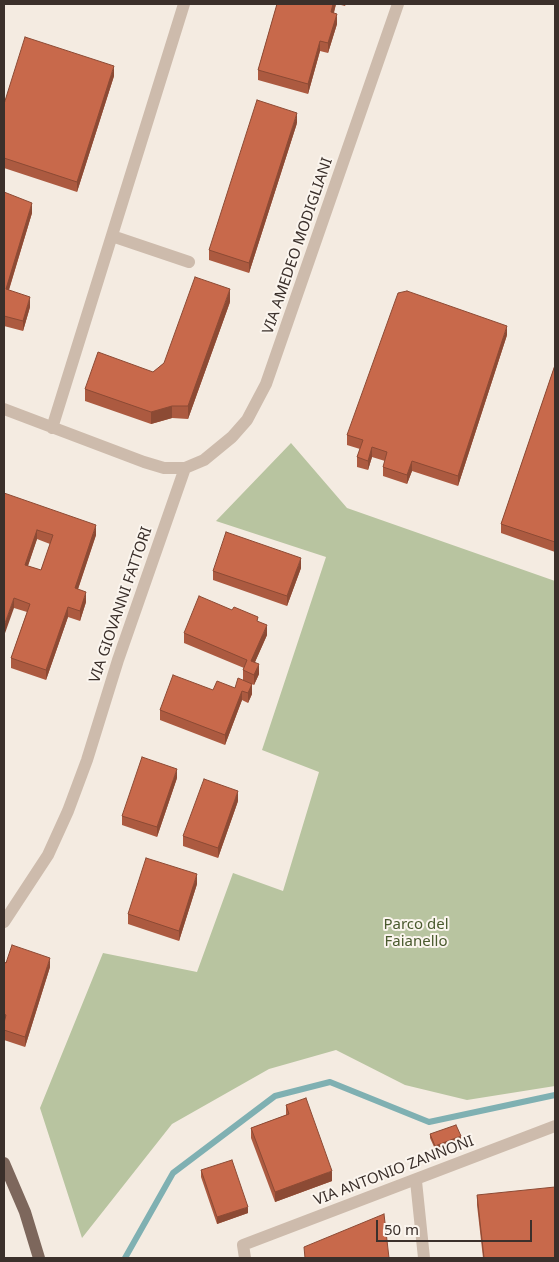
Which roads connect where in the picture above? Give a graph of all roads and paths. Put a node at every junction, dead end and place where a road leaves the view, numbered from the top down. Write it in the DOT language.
graph roads {
  1 [pos="184,4"];
  2 [pos="398,4"];
  3 [pos="112,236"];
  4 [pos="189,262"];
  5 [pos="4,409"];
  6 [pos="52,428"];
  7 [pos="185,468"];
  8 [pos="4,922"];
  9 [pos="555,1126"];
  10 [pos="4,1163"];
  11 [pos="416,1181"];
  12 [pos="244,1252"];
  13 [pos="38,1258"];
  14 [pos="424,1258"];
  1 -- 3 [label="street"];
  2 -- 7 [label="street, VIA AMEDEO MODIGLIANI"];
  3 -- 4 [label="street"];
  3 -- 6 [label="street"];
  5 -- 6 [label="street"];
  6 -- 7 [label="street"];
  7 -- 8 [label="street, VIA GIOVANNI FATTORI"];
  9 -- 11 [label="street, VIA ANTONIO ZANNONI"];
  10 -- 13 [label="main road"];
  11 -- 12 [label="street, VIA ANTONIO ZANNONI"];
  11 -- 14 [label="street"];
}
